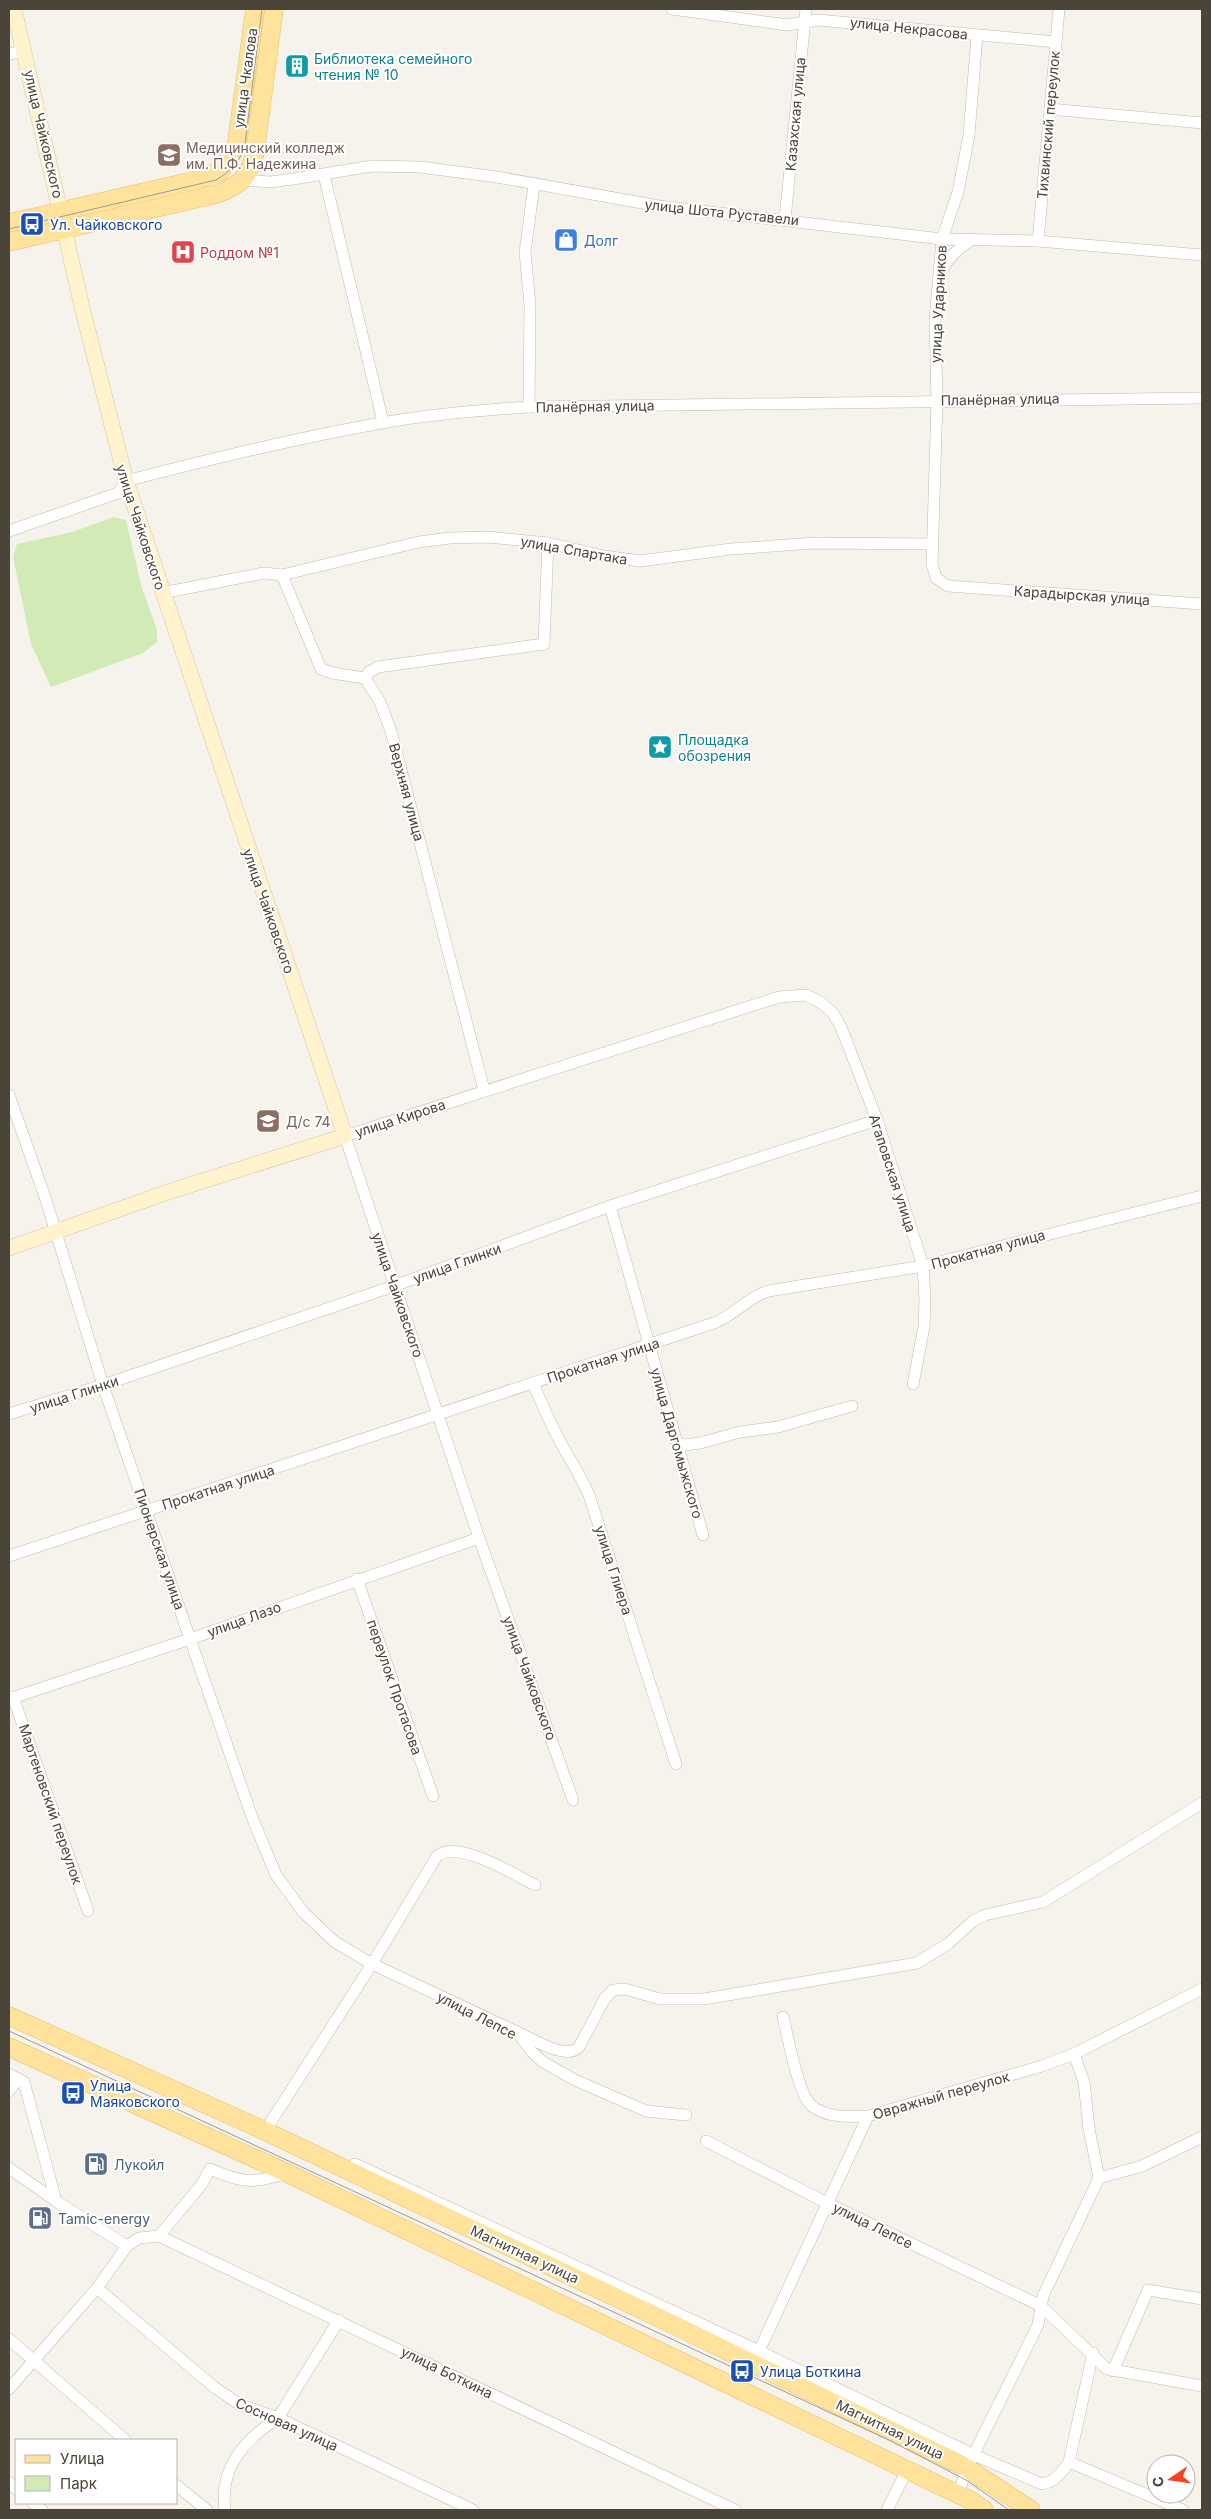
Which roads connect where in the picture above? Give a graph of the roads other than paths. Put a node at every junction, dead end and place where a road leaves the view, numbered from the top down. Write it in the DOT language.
graph roads {
  1 [pos="14,9"];
  2 [pos="255,9"];
  3 [pos="274,9"];
  4 [pos="672,9"];
  5 [pos="806,9"];
  6 [pos="1059,9"];
  7 [pos="804,21"];
  8 [pos="977,35"];
  9 [pos="1056,42"];
  10 [pos="24,51"];
  11 [pos="9,54"];
  12 [pos="1050,109"];
  13 [pos="1202,123"];
  14 [pos="324,174"];
  15 [pos="244,180"];
  16 [pos="534,185"];
  17 [pos="61,209"];
  18 [pos="786,219"];
  19 [pos="9,222"];
  20 [pos="65,230"];
  21 [pos="942,239"];
  22 [pos="973,239"];
  23 [pos="1038,241"];
  24 [pos="9,242"];
  25 [pos="1202,255"];
  26 [pos="938,278"];
  27 [pos="1202,398"];
  28 [pos="936,400"];
  29 [pos="529,407"];
  30 [pos="383,422"];
  31 [pos="126,481"];
  32 [pos="9,531"];
  33 [pos="548,542"];
  34 [pos="932,544"];
  35 [pos="282,575"];
  36 [pos="961,587"];
  37 [pos="162,594"];
  38 [pos="1202,604"];
  39 [pos="365,678"];
  40 [pos="793,995"];
  41 [pos="484,1090"];
  42 [pos="9,1095"];
  43 [pos="877,1120"];
  44 [pos="345,1136"];
  45 [pos="1202,1196"];
  46 [pos="610,1206"];
  47 [pos="56,1231"];
  48 [pos="9,1248"];
  49 [pos="923,1266"];
  50 [pos="394,1286"];
  51 [pos="650,1344"];
  52 [pos="532,1383"];
  53 [pos="913,1384"];
  54 [pos="104,1385"];
  55 [pos="852,1406"];
  56 [pos="438,1413"];
  57 [pos="9,1414"];
  58 [pos="676,1442"];
  59 [pos="148,1510"];
  60 [pos="703,1534"];
  61 [pos="479,1538"];
  62 [pos="9,1556"];
  63 [pos="357,1579"];
  64 [pos="190,1639"];
  65 [pos="11,1698"];
  66 [pos="676,1764"];
  67 [pos="433,1796"];
  68 [pos="573,1800"];
  69 [pos="1202,1803"];
  70 [pos="535,1885"];
  71 [pos="88,1911"];
  72 [pos="372,1964"];
  73 [pos="1202,1989"];
  74 [pos="9,2016"];
  75 [pos="783,2017"];
  76 [pos="517,2032"];
  77 [pos="9,2047"];
  78 [pos="1074,2054"];
  79 [pos="14,2077"];
  80 [pos="9,2091"];
  81 [pos="686,2115"];
  82 [pos="868,2116"];
  83 [pos="267,2128"];
  84 [pos="1202,2138"];
  85 [pos="706,2141"];
  86 [pos="9,2168"];
  87 [pos="287,2173"];
  88 [pos="1099,2178"];
  89 [pos="56,2202"];
  90 [pos="827,2203"];
  91 [pos="158,2236"];
  92 [pos="127,2246"];
  93 [pos="97,2288"];
  94 [pos="1202,2299"];
  95 [pos="1041,2306"];
  96 [pos="339,2320"];
  97 [pos="9,2339"];
  98 [pos="1093,2353"];
  99 [pos="753,2356"];
  100 [pos="34,2360"];
  101 [pos="1113,2371"];
  102 [pos="1202,2386"];
  103 [pos="9,2389"];
  104 [pos="278,2418"];
  105 [pos="124,2439"];
  106 [pos="971,2462"];
  107 [pos="1069,2462"];
  108 [pos="907,2470"];
  109 [pos="178,2487"];
  110 [pos="958,2494"];
  111 [pos="207,2510"];
  112 [pos="225,2510"];
  113 [pos="473,2510"];
  114 [pos="736,2510"];
  115 [pos="887,2510"];
  116 [pos="984,2510"];
  117 [pos="1030,2510"];
  118 [pos="1183,2510"];
  1 -- 10 [label="main road, улица Чайковского"];
  2 -- 17 [label="main road, улица Чкалова"];
  3 -- 15 [label="main road, улица Чкалова"];
  4 -- 7 [label="street, улица Некрасова"];
  5 -- 7 [label="street, Казахская улица"];
  6 -- 9 [label="street, Тихвинский переулок"];
  7 -- 8 [label="street, улица Некрасова"];
  7 -- 18 [label="street, Казахская улица"];
  8 -- 9 [label="street, улица Некрасова"];
  8 -- 21 [label="street, улица Ударников"];
  9 -- 12 [label="street, Тихвинский переулок"];
  10 -- 11 [label="street"];
  10 -- 17 [label="main road, улица Чайковского"];
  12 -- 13 [label="street"];
  12 -- 23 [label="street, Тихвинский переулок"];
  14 -- 15 [label="street, улица Шота Руставели"];
  14 -- 16 [label="street, улица Шота Руставели"];
  14 -- 30 [label="street"];
  15 -- 20 [label="main road"];
  16 -- 18 [label="street, улица Шота Руставели"];
  16 -- 29 [label="street"];
  17 -- 19 [label="main road"];
  17 -- 20 [label="main road, улица Чайковского"];
  18 -- 21 [label="street, улица Шота Руставели"];
  20 -- 24 [label="main road"];
  20 -- 31 [label="main road, улица Чайковского"];
  21 -- 22 [label="street, улица Шота Руставели"];
  21 -- 26 [label="street, улица Ударников"];
  22 -- 23 [label="street, улица Шота Руставели"];
  22 -- 26 [label="street"];
  23 -- 25 [label="street, улица Шота Руставели"];
  26 -- 28 [label="street, улица Ударников"];
  27 -- 28 [label="street, Планёрная улица"];
  28 -- 29 [label="street, Планёрная улица"];
  28 -- 34 [label="street, улица Ударников"];
  29 -- 30 [label="street, Планёрная улица"];
  30 -- 31 [label="street, Планёрная улица"];
  31 -- 32 [label="street, Планёрная улица"];
  31 -- 37 [label="main road, улица Чайковского"];
  33 -- 34 [label="street, улица Спартака"];
  33 -- 35 [label="street, улица Спартака"];
  33 -- 39 [label="street"];
  34 -- 36 [label="street, улица Ударников"];
  35 -- 37 [label="street, улица Спартака"];
  35 -- 39 [label="street"];
  36 -- 38 [label="street, Карадырская улица"];
  37 -- 44 [label="main road, улица Чайковского"];
  39 -- 41 [label="street, Верхняя улица"];
  40 -- 41 [label="street, улица Кирова"];
  40 -- 43 [label="street, Агаповская улица"];
  41 -- 44 [label="street, улица Кирова"];
  42 -- 47 [label="street, Пионерская улица"];
  43 -- 46 [label="street, улица Глинки"];
  43 -- 49 [label="street, Агаповская улица"];
  44 -- 47 [label="main road, улица Кирова"];
  44 -- 50 [label="street, улица Чайковского"];
  45 -- 49 [label="street, Прокатная улица"];
  46 -- 50 [label="street, улица Глинки"];
  46 -- 51 [label="street, улица Даргомыжского"];
  47 -- 48 [label="main road, улица Кирова"];
  47 -- 54 [label="street, Пионерская улица"];
  49 -- 51 [label="street, Прокатная улица"];
  49 -- 53 [label="street, Агаповская улица"];
  50 -- 54 [label="street, улица Глинки"];
  50 -- 56 [label="street, улица Чайковского"];
  51 -- 52 [label="street, Прокатная улица"];
  51 -- 58 [label="street, улица Даргомыжского"];
  52 -- 56 [label="street, Прокатная улица"];
  52 -- 66 [label="street, улица Глиера"];
  54 -- 57 [label="street, улица Глинки"];
  54 -- 59 [label="street, Пионерская улица"];
  55 -- 58 [label="street"];
  56 -- 59 [label="street, Прокатная улица"];
  56 -- 61 [label="street, улица Чайковского"];
  58 -- 60 [label="street, улица Даргомыжского"];
  59 -- 62 [label="street, Прокатная улица"];
  59 -- 64 [label="street, Пионерская улица"];
  61 -- 63 [label="street, улица Лазо"];
  61 -- 68 [label="street, улица Чайковского"];
  63 -- 64 [label="street, улица Лазо"];
  63 -- 67 [label="street, переулок Протасова"];
  64 -- 65 [label="street, улица Лазо"];
  64 -- 72 [label="street, Пионерская улица"];
  65 -- 71 [label="street, Мартеновский переулок"];
  69 -- 76 [label="street"];
  70 -- 72 [label="street"];
  72 -- 76 [label="street, улица Лепсе"];
  72 -- 83 [label="street"];
  73 -- 78 [label="street, Овражный переулок"];
  74 -- 83 [label="main road, Магнитная улица"];
  75 -- 82 [label="street, Овражный переулок"];
  76 -- 81 [label="street, улица Лепсе"];
  77 -- 87 [label="main road, Магнитная улица"];
  78 -- 82 [label="street, Овражный переулок"];
  78 -- 88 [label="street"];
  79 -- 80 [label="street"];
  79 -- 89 [label="street"];
  82 -- 90 [label="street"];
  83 -- 99 [label="main road, Магнитная улица"];
  84 -- 88 [label="street"];
  85 -- 90 [label="street, улица Лепсе"];
  86 -- 89 [label="street"];
  87 -- 91 [label="street"];
  87 -- 108 [label="main road, Магнитная улица"];
  88 -- 95 [label="street"];
  89 -- 92 [label="street"];
  90 -- 95 [label="street, улица Лепсе"];
  90 -- 99 [label="street"];
  91 -- 92 [label="street"];
  91 -- 96 [label="street, улица Боткина"];
  92 -- 93 [label="street"];
  93 -- 100 [label="street"];
  93 -- 104 [label="street, Сосновая улица"];
  94 -- 101 [label="street"];
  95 -- 98 [label="street, улица Лепсе"];
  95 -- 106 [label="street"];
  96 -- 104 [label="street"];
  96 -- 114 [label="street, улица Боткина"];
  97 -- 100 [label="street"];
  98 -- 101 [label="street, улица Лепсе"];
  98 -- 107 [label="street"];
  99 -- 106 [label="main road, Магнитная улица"];
  100 -- 103 [label="street"];
  100 -- 105 [label="street"];
  101 -- 102 [label="street"];
  104 -- 112 [label="street"];
  104 -- 113 [label="street, Сосновая улица"];
  106 -- 107 [label="street"];
  106 -- 110 [label="street"];
  106 -- 117 [label="main road, Магнитная улица"];
  107 -- 118 [label="street"];
  108 -- 110 [label="main road, Магнитная улица"];
  108 -- 115 [label="street"];
  109 -- 111 [label="street"];
  110 -- 116 [label="main road, Магнитная улица"];
}
